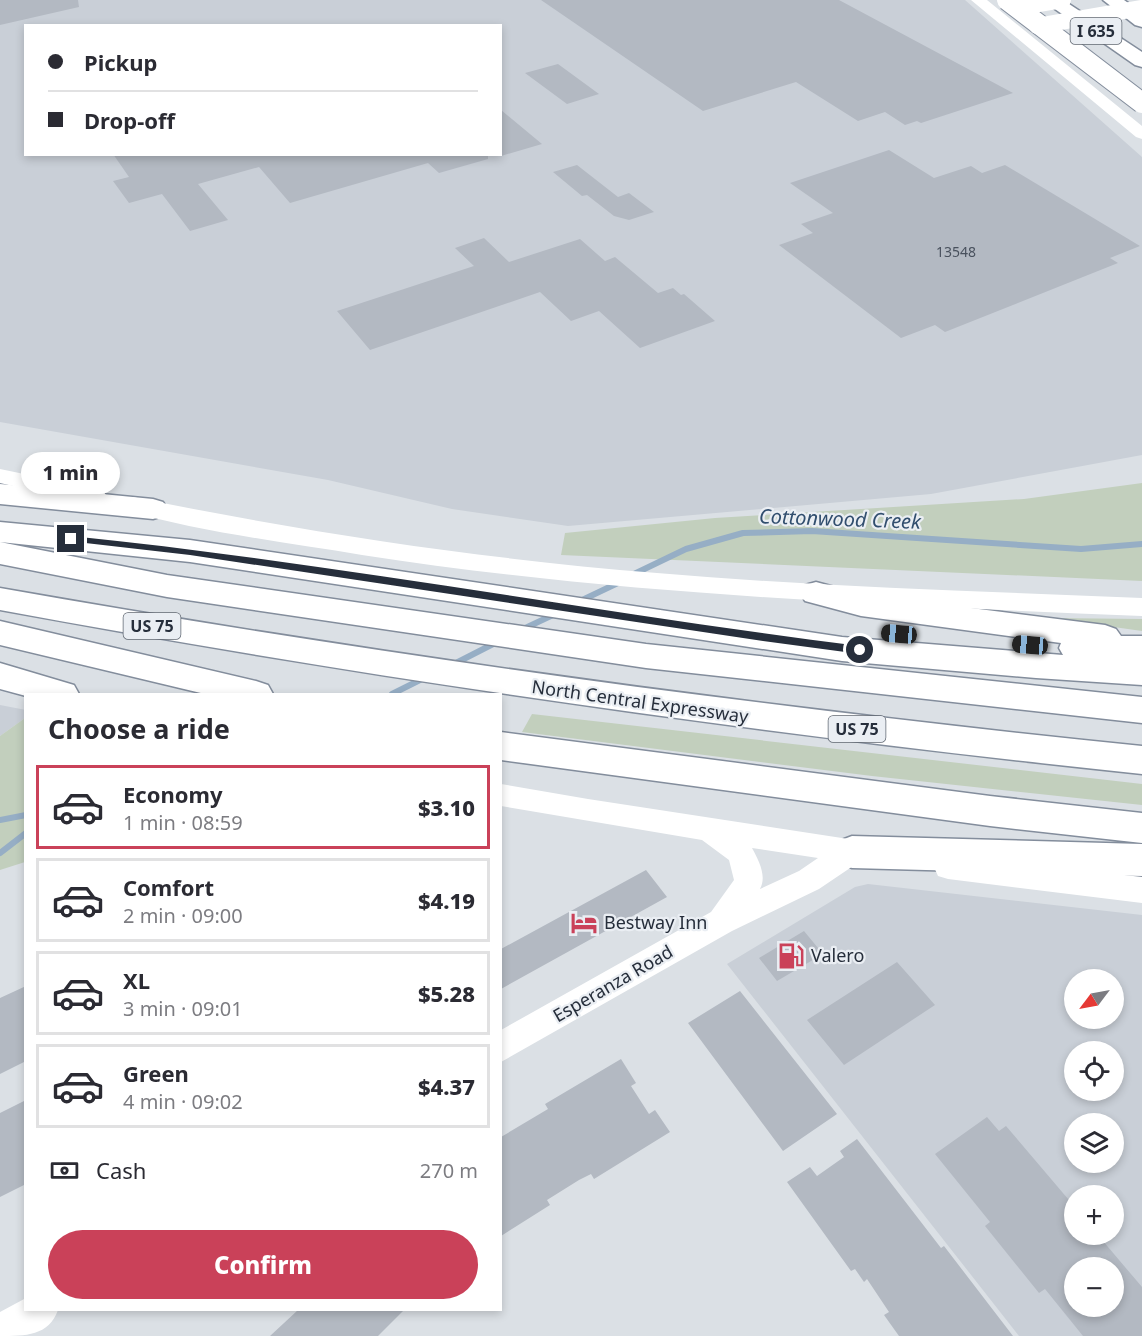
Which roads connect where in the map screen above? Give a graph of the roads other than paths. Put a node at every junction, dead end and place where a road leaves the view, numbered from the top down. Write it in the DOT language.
graph roads {
  1 [pos="978,0"];
  2 [pos="1051,0"];
  3 [pos="1063,0"];
  4 [pos="1107,1"];
  5 [pos="1142,8"];
  6 [pos="1023,16"];
  7 [pos="1142,21"];
  8 [pos="1142,35"];
  9 [pos="1142,61"];
  10 [pos="1142,91"];
  11 [pos="1142,105"];
  12 [pos="1142,135"];
  13 [pos="0,476"];
  14 [pos="0,494"];
  15 [pos="153,509"];
  16 [pos="0,532"];
  17 [pos="0,553"];
  18 [pos="0,579"];
  19 [pos="457,591"];
  20 [pos="816,593"];
  21 [pos="0,599"];
  22 [pos="1142,607"];
  23 [pos="0,633"];
  24 [pos="1142,643"];
  25 [pos="1142,648"];
  26 [pos="1142,672"];
  27 [pos="0,676"];
  28 [pos="0,689"];
  29 [pos="59,693"];
  30 [pos="250,693"];
  31 [pos="24,694"];
  32 [pos="1142,710"];
  33 [pos="1142,737"];
  34 [pos="502,746"];
  35 [pos="1142,760"];
  36 [pos="502,795"];
  37 [pos="1142,828"];
  38 [pos="704,829"];
  39 [pos="852,852"];
  40 [pos="1142,860"];
  41 [pos="1142,890"];
  42 [pos="721,922"];
  43 [pos="502,1046"];
  44 [pos="37,1311"];
  45 [pos="0,1332"];
  1 -- 6 [label="main road"];
  2 -- 9 [label="highway, I 635"];
  3 -- 6 [label="main road, bridge"];
  4 -- 6 [label="main road"];
  4 -- 7 [label="highway"];
  4 -- 8 [label="highway"];
  5 -- 6 [label="main road, bridge"];
  6 -- 10 [label="highway, bridge"];
  6 -- 11 [label="highway, bridge"];
  6 -- 11 [label="highway"];
  6 -- 12 [label="main road"];
  13 -- 15 [label="main road"];
  14 -- 15 [label="highway"];
  15 -- 20 [label="main road"];
  16 -- 19 [label="highway"];
  17 -- 32 [label="highway, US 75"];
  18 -- 33 [label="highway"];
  19 -- 25 [label="highway"];
  19 -- 26 [label="highway"];
  20 -- 22 [label="main road"];
  20 -- 24 [label="highway"];
  21 -- 35 [label="highway, North Central Expressway / US 75"];
  23 -- 30 [label="highway"];
  27 -- 29 [label="highway"];
  28 -- 31 [label="main road"];
  34 -- 37 [label="highway"];
  36 -- 38 [label="main road"];
  38 -- 39 [label="main road"];
  38 -- 42 [label="main road"];
  39 -- 40 [label="highway"];
  39 -- 41 [label="main road"];
  39 -- 42 [label="main road, Esperanza Road"];
  42 -- 43 [label="main road, Esperanza Road"];
  44 -- 45 [label="main road"];
}
